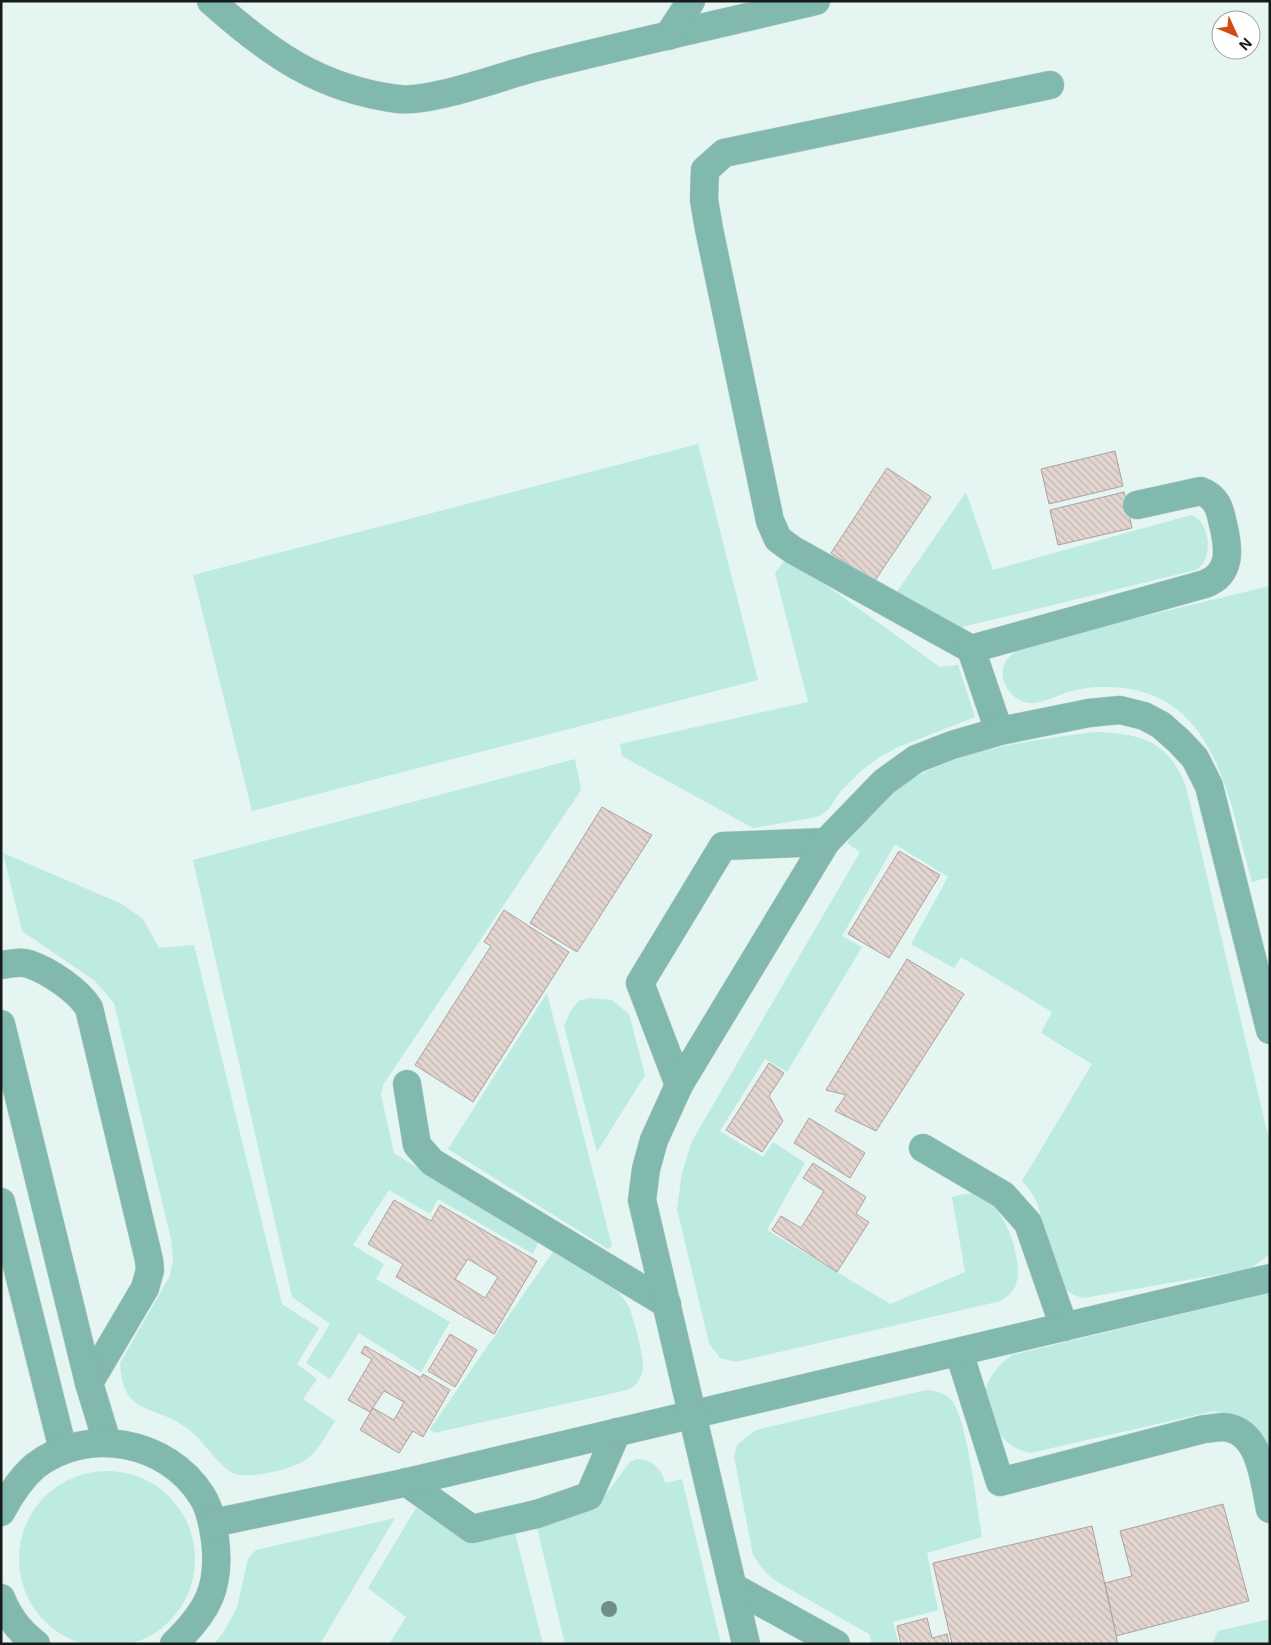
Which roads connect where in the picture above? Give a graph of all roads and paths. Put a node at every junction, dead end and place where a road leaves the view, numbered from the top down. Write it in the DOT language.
graph roads {
  1 [pos="211,1"];
  2 [pos="691,1"];
  3 [pos="816,1"];
  4 [pos="668,36"];
  5 [pos="1050,85"];
  6 [pos="1137,505"];
  7 [pos="971,649"];
  8 [pos="999,731"];
  9 [pos="826,842"];
  10 [pos="1,966"];
  11 [pos="1,1024"];
  12 [pos="1270,1030"];
  13 [pos="407,1084"];
  14 [pos="679,1085"];
  15 [pos="923,1148"];
  16 [pos="1,1202"];
  17 [pos="1270,1278"];
  18 [pos="667,1304"];
  19 [pos="1064,1327"];
  20 [pos="959,1352"];
  21 [pos="89,1384"];
  22 [pos="691,1415"];
  23 [pos="617,1432"];
  24 [pos="107,1442"];
  25 [pos="63,1450"];
  26 [pos="406,1482"];
  27 [pos="1270,1509"];
  28 [pos="1,1512"];
  29 [pos="212,1523"];
  30 [pos="733,1587"];
  31 [pos="1,1598"];
  32 [pos="36,1644"];
  33 [pos="174,1644"];
  34 [pos="746,1644"];
  35 [pos="836,1644"];
  1 -- 4 [label="lane"];
  2 -- 4 [label="lane"];
  3 -- 4 [label="lane"];
  5 -- 7 [label="lane"];
  6 -- 7 [label="lane"];
  7 -- 8 [label="lane"];
  8 -- 9 [label="lane"];
  8 -- 12 [label="lane"];
  9 -- 14 [label="lane"];
  9 -- 14 [label="lane"];
  10 -- 21 [label="lane"];
  11 -- 21 [label="lane"];
  13 -- 18 [label="lane"];
  14 -- 18 [label="lane"];
  15 -- 19 [label="lane"];
  16 -- 25 [label="lane"];
  17 -- 19 [label="lane"];
  18 -- 22 [label="lane"];
  19 -- 20 [label="lane"];
  20 -- 22 [label="lane"];
  20 -- 27 [label="lane"];
  21 -- 24 [label="lane"];
  22 -- 23 [label="lane"];
  22 -- 30 [label="lane"];
  23 -- 26 [label="lane"];
  23 -- 26 [label="lane"];
  24 -- 25 [label="lane"];
  24 -- 29 [label="lane"];
  25 -- 28 [label="lane"];
  26 -- 29 [label="lane"];
  29 -- 33 [label="lane"];
  30 -- 34 [label="lane"];
  30 -- 35 [label="lane"];
  31 -- 32 [label="lane"];
}
